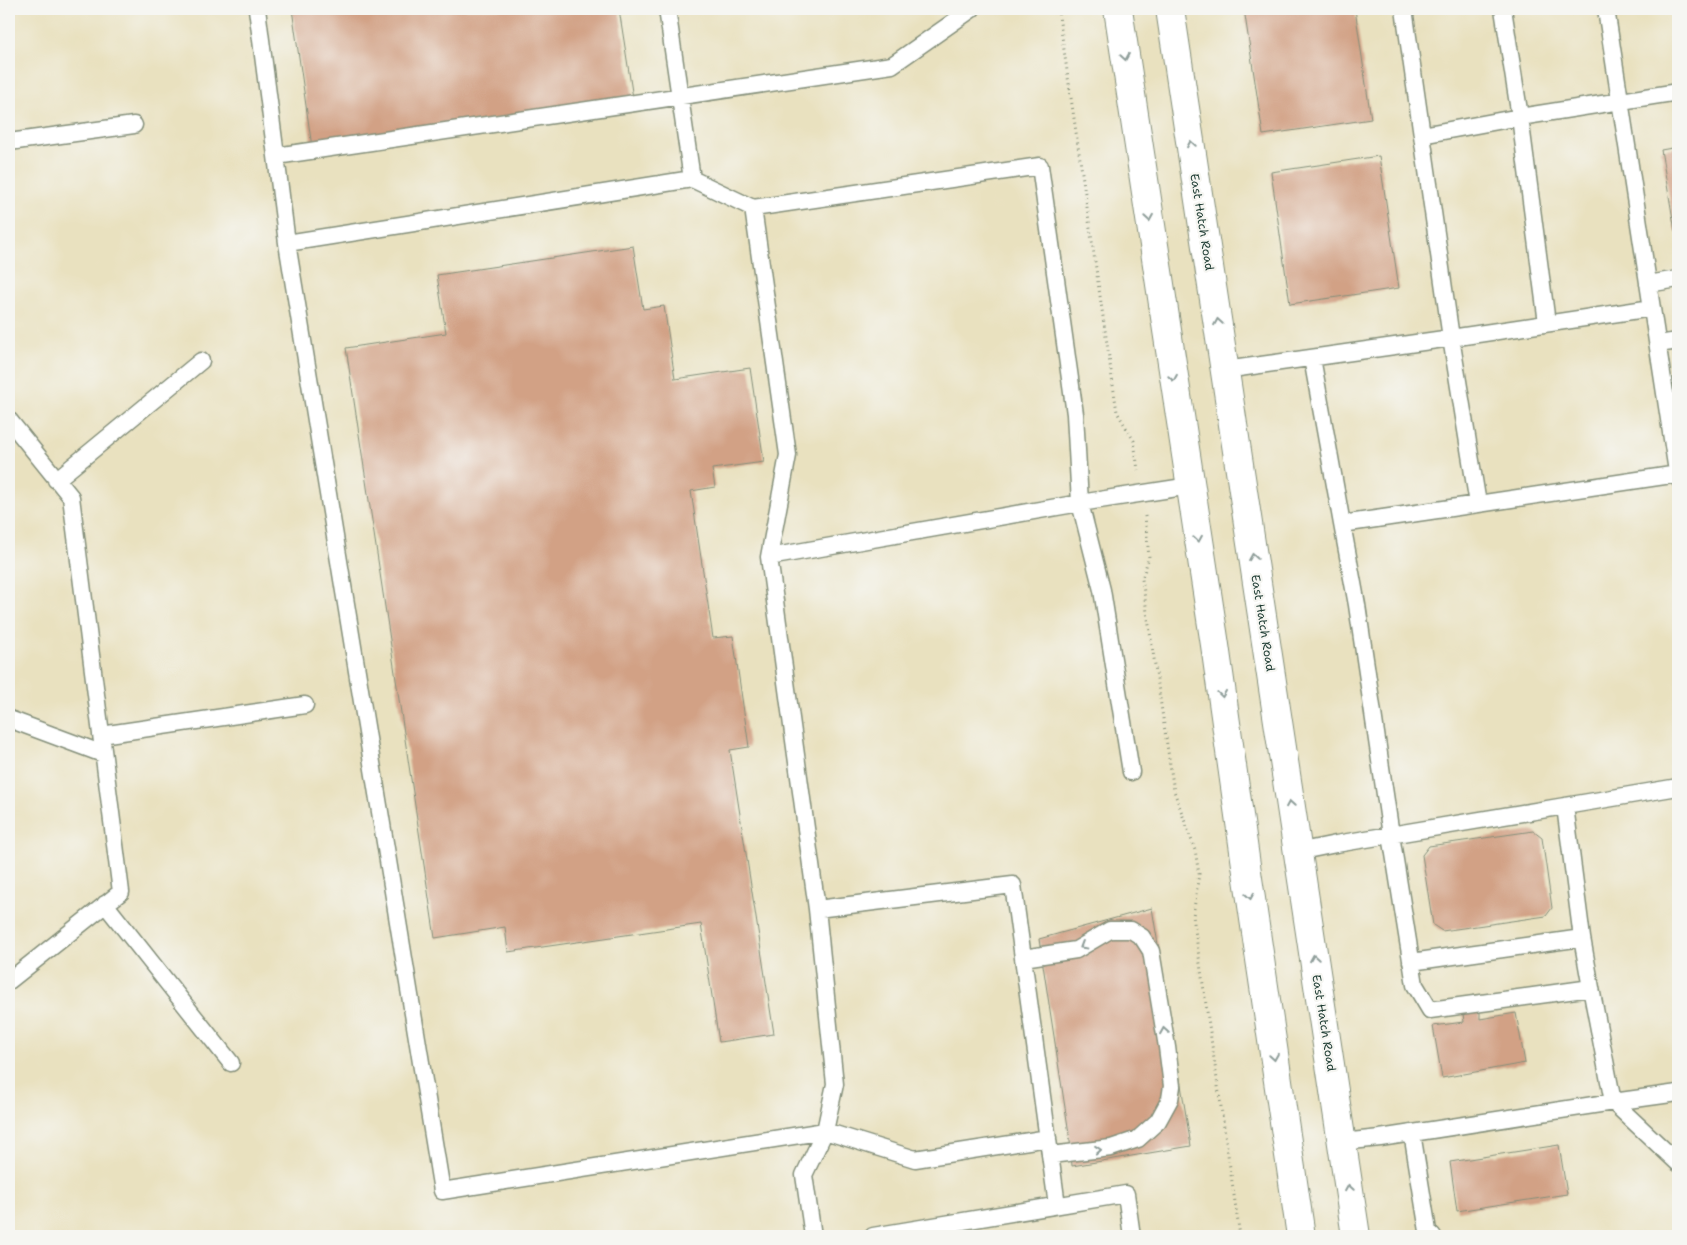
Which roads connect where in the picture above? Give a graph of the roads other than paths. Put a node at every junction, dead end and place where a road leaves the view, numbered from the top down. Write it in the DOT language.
graph roads {
  1 [pos="257,9"];
  2 [pos="667,9"];
  3 [pos="972,9"];
  4 [pos="1118,9"];
  5 [pos="1170,9"];
  6 [pos="1404,9"];
  7 [pos="1503,9"];
  8 [pos="1606,9"];
  9 [pos="1678,92"];
  10 [pos="681,96"];
  11 [pos="1620,101"];
  12 [pos="1520,117"];
  13 [pos="134,125"];
  14 [pos="1422,135"];
  15 [pos="9,142"];
  16 [pos="276,156"];
  17 [pos="692,180"];
  18 [pos="753,208"];
  19 [pos="287,243"];
  20 [pos="1678,279"];
  21 [pos="1648,284"];
  22 [pos="1652,308"];
  23 [pos="1547,324"];
  24 [pos="1451,338"];
  25 [pos="1678,341"];
  26 [pos="1658,344"];
  27 [pos="1312,358"];
  28 [pos="201,361"];
  29 [pos="1225,370"];
  30 [pos="9,420"];
  31 [pos="1678,474"];
  32 [pos="1678,478"];
  33 [pos="56,480"];
  34 [pos="1190,486"];
  35 [pos="1080,503"];
  36 [pos="1478,504"];
  37 [pos="1342,524"];
  38 [pos="769,557"];
  39 [pos="305,705"];
  40 [pos="9,719"];
  41 [pos="101,735"];
  42 [pos="104,754"];
  43 [pos="1131,772"];
  44 [pos="1678,787"];
  45 [pos="1565,806"];
  46 [pos="1391,835"];
  47 [pos="1297,852"];
  48 [pos="105,904"];
  49 [pos="816,909"];
  50 [pos="1582,938"];
  51 [pos="1023,958"];
  52 [pos="1411,962"];
  53 [pos="9,982"];
  54 [pos="1591,988"];
  55 [pos="231,1063"];
  56 [pos="1678,1093"];
  57 [pos="1613,1102"];
  58 [pos="825,1131"];
  59 [pos="1412,1133"];
  60 [pos="1048,1138"];
  61 [pos="1342,1142"];
  62 [pos="1050,1155"];
  63 [pos="1678,1163"];
  64 [pos="1057,1205"];
  65 [pos="813,1236"];
  66 [pos="873,1236"];
  67 [pos="1132,1236"];
  68 [pos="1301,1236"];
  69 [pos="1356,1236"];
  70 [pos="1433,1236"];
  1 -- 16 [label="lane"];
  2 -- 10 [label="lane"];
  3 -- 10 [label="lane"];
  4 -- 34 [label="main road, one-way"];
  29 -- 5 [label="main road, East Hatch Road, one-way"];
  6 -- 14 [label="lane"];
  7 -- 12 [label="lane"];
  8 -- 11 [label="lane"];
  9 -- 11 [label="lane"];
  10 -- 16 [label="lane"];
  10 -- 17 [label="lane"];
  11 -- 12 [label="lane"];
  11 -- 21 [label="lane"];
  12 -- 14 [label="lane"];
  12 -- 23 [label="lane"];
  13 -- 15 [label="lane"];
  14 -- 24 [label="lane"];
  16 -- 19 [label="lane"];
  17 -- 18 [label="lane"];
  17 -- 19 [label="lane"];
  18 -- 35 [label="lane"];
  18 -- 38 [label="lane"];
  19 -- 58 [label="lane"];
  20 -- 21 [label="lane"];
  21 -- 22 [label="lane"];
  22 -- 23 [label="lane"];
  22 -- 26 [label="lane"];
  23 -- 24 [label="lane"];
  24 -- 27 [label="lane"];
  24 -- 36 [label="lane"];
  25 -- 26 [label="lane"];
  26 -- 31 [label="lane"];
  27 -- 29 [label="lane"];
  27 -- 37 [label="lane"];
  28 -- 33 [label="lane"];
  47 -- 29 [label="main road, East Hatch Road, one-way"];
  30 -- 33 [label="lane"];
  31 -- 32 [label="lane"];
  31 -- 36 [label="lane"];
  33 -- 41 [label="lane"];
  34 -- 35 [label="lane"];
  34 -- 68 [label="main road, one-way"];
  35 -- 38 [label="lane"];
  35 -- 43 [label="lane"];
  36 -- 37 [label="lane"];
  37 -- 46 [label="lane"];
  38 -- 49 [label="lane"];
  39 -- 41 [label="lane"];
  40 -- 42 [label="lane"];
  41 -- 42 [label="lane"];
  42 -- 48 [label="lane"];
  44 -- 45 [label="lane"];
  45 -- 46 [label="lane"];
  45 -- 50 [label="lane"];
  46 -- 47 [label="lane"];
  46 -- 52 [label="lane"];
  61 -- 47 [label="main road, East Hatch Road, one-way"];
  48 -- 53 [label="lane"];
  48 -- 55 [label="lane"];
  49 -- 51 [label="lane"];
  49 -- 58 [label="lane"];
  50 -- 52 [label="lane"];
  50 -- 54 [label="lane"];
  51 -- 60 [label="lane"];
  62 -- 51 [label="lane, one-way"];
  52 -- 54 [label="lane"];
  54 -- 57 [label="lane"];
  56 -- 57 [label="lane"];
  57 -- 59 [label="lane"];
  57 -- 63 [label="lane"];
  58 -- 60 [label="lane"];
  58 -- 65 [label="lane"];
  59 -- 61 [label="lane"];
  59 -- 70 [label="lane"];
  60 -- 62 [label="lane"];
  69 -- 61 [label="main road, East Hatch Road, one-way"];
  62 -- 64 [label="lane"];
  64 -- 66 [label="lane"];
  64 -- 67 [label="lane"];
}
